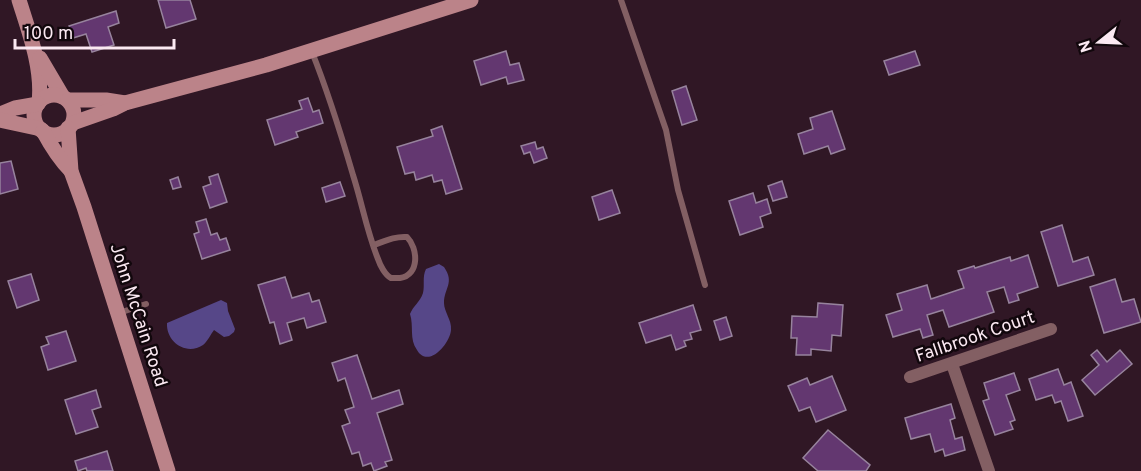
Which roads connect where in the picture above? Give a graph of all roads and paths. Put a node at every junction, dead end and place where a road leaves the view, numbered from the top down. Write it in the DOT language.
graph roads {
  1 [pos="19,0"];
  2 [pos="621,0"];
  3 [pos="467,1"];
  4 [pos="34,51"];
  5 [pos="311,51"];
  6 [pos="62,93"];
  7 [pos="38,103"];
  8 [pos="125,103"];
  9 [pos="0,114"];
  10 [pos="0,120"];
  11 [pos="20,125"];
  12 [pos="71,125"];
  13 [pos="42,130"];
  14 [pos="51,147"];
  15 [pos="70,171"];
  16 [pos="374,245"];
  17 [pos="705,285"];
  18 [pos="146,304"];
  19 [pos="118,313"];
  20 [pos="1051,329"];
  21 [pos="952,364"];
  22 [pos="910,377"];
  23 [pos="168,471"];
  24 [pos="989,471"];
  1 -- 4 [label="main road"];
  2 -- 17 [label="lane"];
  3 -- 5 [label="main road"];
  4 -- 6 [label="main road"];
  4 -- 7 [label="main road"];
  5 -- 8 [label="main road"];
  5 -- 16 [label="lane"];
  6 -- 7 [label="main road"];
  6 -- 8 [label="main road"];
  6 -- 12 [label="main road"];
  7 -- 9 [label="main road"];
  7 -- 13 [label="main road"];
  8 -- 12 [label="main road"];
  10 -- 11 [label="main road"];
  11 -- 13 [label="main road"];
  11 -- 14 [label="main road"];
  12 -- 13 [label="main road"];
  12 -- 15 [label="main road, John McCain Road"];
  13 -- 14 [label="main road, John McCain Road"];
  14 -- 15 [label="main road, John McCain Road"];
  15 -- 19 [label="main road, John McCain Road"];
  16 -- 16 [label="lane"];
  18 -- 19 [label="lane"];
  19 -- 23 [label="main road, John McCain Road"];
  20 -- 21 [label="street, Fallbrook Court"];
  21 -- 22 [label="street, Fallbrook Court"];
  21 -- 24 [label="street"];
}
